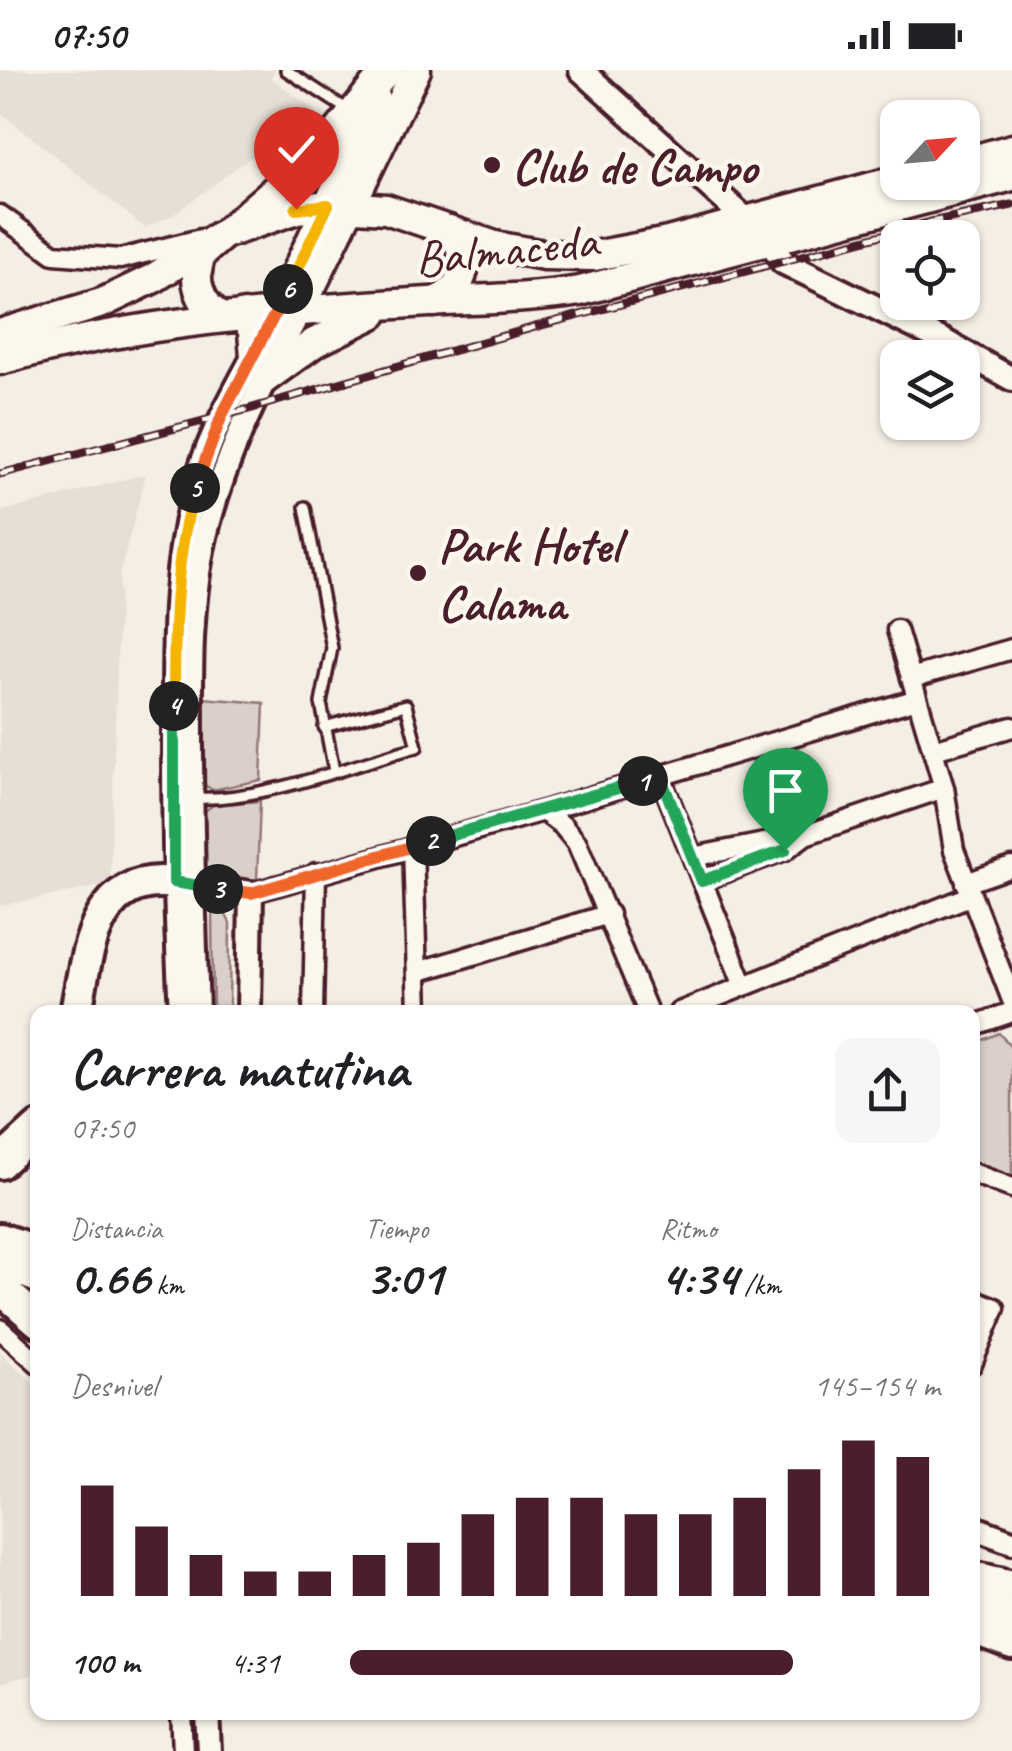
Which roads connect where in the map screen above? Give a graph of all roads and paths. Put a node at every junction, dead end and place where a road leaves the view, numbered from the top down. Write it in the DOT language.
graph roads {
  1 [pos="286,70"];
  2 [pos="390,70"];
  3 [pos="416,70"];
  4 [pos="581,70"];
  5 [pos="354,114"];
  6 [pos="1012,149"];
  7 [pos="980,157"];
  8 [pos="365,174"];
  9 [pos="1012,176"];
  10 [pos="880,185"];
  11 [pos="339,206"];
  12 [pos="386,209"];
  13 [pos="0,215"];
  14 [pos="748,220"];
  15 [pos="449,230"];
  16 [pos="221,234"];
  17 [pos="771,242"];
  18 [pos="434,302"];
  19 [pos="391,305"];
  20 [pos="288,312"];
  21 [pos="233,316"];
  22 [pos="0,334"];
  23 [pos="0,360"];
  24 [pos="259,368"];
  25 [pos="1012,379"];
  26 [pos="304,507"];
  27 [pos="897,630"];
  28 [pos="1012,649"];
  29 [pos="911,678"];
  30 [pos="917,699"];
  31 [pos="324,727"];
  32 [pos="1012,728"];
  33 [pos="928,752"];
  34 [pos="334,770"];
  35 [pos="660,776"];
  36 [pos="944,788"];
  37 [pos="191,798"];
  38 [pos="542,810"];
  39 [pos="806,835"];
  40 [pos="413,846"];
  41 [pos="693,857"];
  42 [pos="1012,867"];
  43 [pos="316,873"];
  44 [pos="702,881"];
  45 [pos="183,884"];
  46 [pos="968,890"];
  47 [pos="251,893"];
  48 [pos="609,914"];
  49 [pos="416,972"];
  50 [pos="744,986"];
  51 [pos="1012,1000"];
  52 [pos="77,1005"];
  53 [pos="90,1005"];
  54 [pos="181,1005"];
  55 [pos="197,1005"];
  56 [pos="249,1005"];
  57 [pos="314,1005"];
  58 [pos="418,1005"];
  59 [pos="645,1005"];
  60 [pos="696,1005"];
  61 [pos="1012,1012"];
  62 [pos="980,1023"];
  63 [pos="30,1135"];
  64 [pos="0,1163"];
  65 [pos="980,1176"];
  66 [pos="1012,1188"];
  67 [pos="0,1239"];
  68 [pos="30,1249"];
  69 [pos="0,1263"];
  70 [pos="30,1274"];
  71 [pos="0,1288"];
  72 [pos="980,1302"];
  73 [pos="30,1314"];
  74 [pos="0,1328"];
  75 [pos="980,1345"];
  76 [pos="30,1356"];
  77 [pos="980,1530"];
  78 [pos="1012,1542"];
  79 [pos="980,1579"];
  80 [pos="1012,1586"];
  81 [pos="980,1605"];
  82 [pos="1012,1617"];
  83 [pos="980,1633"];
  84 [pos="1012,1644"];
  85 [pos="182,1720"];
  86 [pos="207,1720"];
  87 [pos="223,1720"];
  88 [pos="184,1751"];
  89 [pos="209,1751"];
  90 [pos="224,1751"];
  1 -- 5 [label="lane"];
  2 -- 5 [label="main road"];
  2 -- 11 [label="main road"];
  3 -- 8 [label="main road"];
  4 -- 14 [label="street"];
  5 -- 16 [label="main road"];
  6 -- 7 [label="main road"];
  8 -- 11 [label="main road"];
  8 -- 12 [label="main road"];
  9 -- 17 [label="main road, Balmaceda"];
  10 -- 14 [label="main road, Balmaceda"];
  11 -- 12 [label="main road, Balmaceda"];
  11 -- 16 [label="main road, Balmaceda"];
  11 -- 20 [label="main road"];
  12 -- 15 [label="main road, Balmaceda"];
  13 -- 16 [label="street"];
  14 -- 15 [label="main road, Balmaceda"];
  14 -- 17 [label="street"];
  15 -- 18 [label="main road"];
  16 -- 21 [label="main road"];
  16 -- 22 [label="main road, Balmaceda"];
  17 -- 18 [label="main road, Balmaceda"];
  17 -- 25 [label="street"];
  18 -- 19 [label="main road, Balmaceda"];
  19 -- 20 [label="main road, Balmaceda"];
  19 -- 24 [label="main road"];
  20 -- 21 [label="main road, Balmaceda"];
  20 -- 24 [label="street"];
  21 -- 23 [label="main road, Balmaceda"];
  21 -- 24 [label="main road"];
  24 -- 37 [label="street"];
  24 -- 45 [label="street"];
  26 -- 31 [label="lane"];
  27 -- 29 [label="street"];
  28 -- 29 [label="street"];
  29 -- 30 [label="street"];
  30 -- 33 [label="street"];
  30 -- 35 [label="street"];
  31 -- 34 [label="lane"];
  31 -- 34 [label="lane"];
  32 -- 33 [label="street"];
  33 -- 36 [label="street"];
  34 -- 37 [label="lane"];
  35 -- 38 [label="street"];
  35 -- 41 [label="street"];
  36 -- 39 [label="street"];
  36 -- 46 [label="street"];
  37 -- 45 [label="street"];
  38 -- 40 [label="street"];
  38 -- 48 [label="street"];
  39 -- 41 [label="street"];
  39 -- 44 [label="street"];
  40 -- 43 [label="street"];
  40 -- 49 [label="street"];
  41 -- 44 [label="street"];
  42 -- 46 [label="street"];
  43 -- 47 [label="street"];
  43 -- 57 [label="street"];
  44 -- 50 [label="street"];
  45 -- 47 [label="street"];
  45 -- 52 [label="highway"];
  45 -- 53 [label="highway"];
  45 -- 54 [label="street"];
  45 -- 55 [label="street"];
  46 -- 50 [label="street"];
  46 -- 51 [label="street"];
  47 -- 56 [label="street"];
  48 -- 49 [label="street"];
  48 -- 59 [label="street"];
  49 -- 58 [label="street"];
  50 -- 60 [label="street"];
  61 -- 62 [label="street"];
  63 -- 64 [label="highway"];
  65 -- 66 [label="street"];
  67 -- 68 [label="highway"];
  69 -- 70 [label="highway"];
  71 -- 73 [label="highway"];
  72 -- 75 [label="street"];
  74 -- 76 [label="street"];
  77 -- 78 [label="street"];
  79 -- 80 [label="highway"];
  81 -- 82 [label="highway"];
  83 -- 84 [label="highway"];
  85 -- 88 [label="street"];
  86 -- 89 [label="street"];
  87 -- 90 [label="street"];
}
